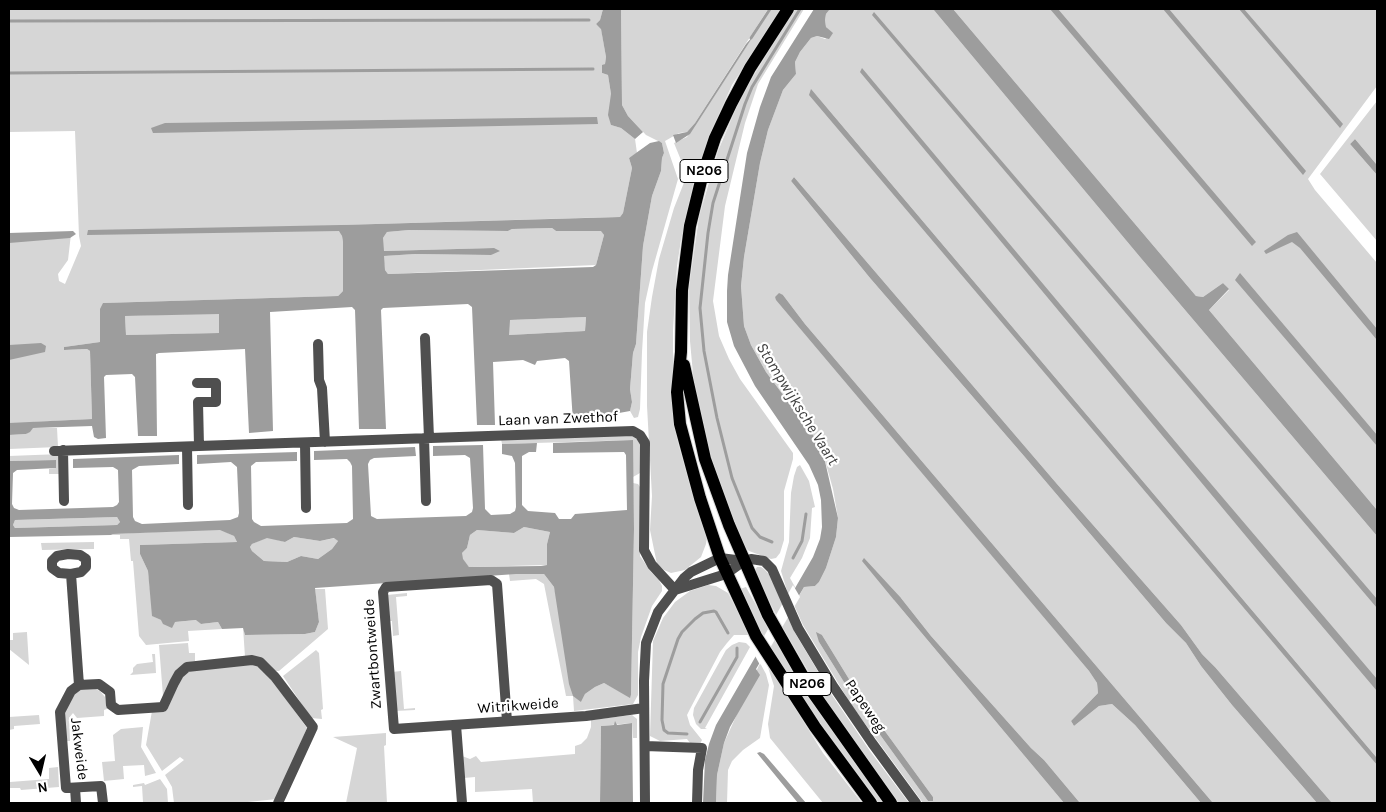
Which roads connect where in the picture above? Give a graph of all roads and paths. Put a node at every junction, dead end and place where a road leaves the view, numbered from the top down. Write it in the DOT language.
graph roads {
  1 [pos="788,9"];
  2 [pos="425,338"];
  3 [pos="318,344"];
  4 [pos="681,352"];
  5 [pos="197,383"];
  6 [pos="426,438"];
  7 [pos="325,442"];
  8 [pos="304,443"];
  9 [pos="200,446"];
  10 [pos="187,447"];
  11 [pos="64,501"];
  12 [pos="426,502"];
  13 [pos="188,505"];
  14 [pos="306,508"];
  15 [pos="720,558"];
  16 [pos="744,561"];
  17 [pos="71,574"];
  18 [pos="726,574"];
  19 [pos="675,590"];
  20 [pos="79,685"];
  21 [pos="644,708"];
  22 [pos="507,721"];
  23 [pos="456,725"];
  24 [pos="394,730"];
  25 [pos="645,746"];
  26 [pos="75,788"];
  27 [pos="76,803"];
  28 [pos="103,803"];
  29 [pos="278,803"];
  30 [pos="462,803"];
  31 [pos="645,803"];
  32 [pos="697,803"];
  33 [pos="871,803"];
  34 [pos="891,803"];
  35 [pos="916,803"];
  1 -- 4 [label="main road, N206"];
  2 -- 6 [label="street"];
  3 -- 7 [label="street"];
  4 -- 15 [label="main road, N206"];
  4 -- 16 [label="main road, N206"];
  5 -- 9 [label="street"];
  6 -- 7 [label="street, Laan van Zwethof"];
  6 -- 12 [label="street"];
  6 -- 19 [label="street, Laan van Zwethof"];
  7 -- 8 [label="street, Laan van Zwethof"];
  8 -- 9 [label="street, Laan van Zwethof"];
  8 -- 14 [label="street"];
  9 -- 10 [label="street, Laan van Zwethof"];
  10 -- 11 [label="street, Laan van Zwethof"];
  10 -- 13 [label="street"];
  15 -- 16 [label="street"];
  15 -- 18 [label="main road, N206"];
  15 -- 19 [label="street"];
  16 -- 18 [label="street"];
  16 -- 34 [label="main road, N206"];
  16 -- 35 [label="street, Papeweg"];
  17 -- 20 [label="street"];
  18 -- 19 [label="street"];
  18 -- 33 [label="main road, N206"];
  19 -- 21 [label="street"];
  20 -- 26 [label="street, Jakweide"];
  20 -- 29 [label="street"];
  21 -- 22 [label="street, Witrikweide"];
  21 -- 25 [label="street"];
  22 -- 23 [label="street, Witrikweide"];
  22 -- 24 [label="street, Zwartbontweide"];
  23 -- 24 [label="street, Witrikweide"];
  23 -- 30 [label="street"];
  25 -- 31 [label="street"];
  25 -- 32 [label="street"];
  26 -- 27 [label="street, Jakweide"];
  26 -- 28 [label="street, Jakweide"];
}
